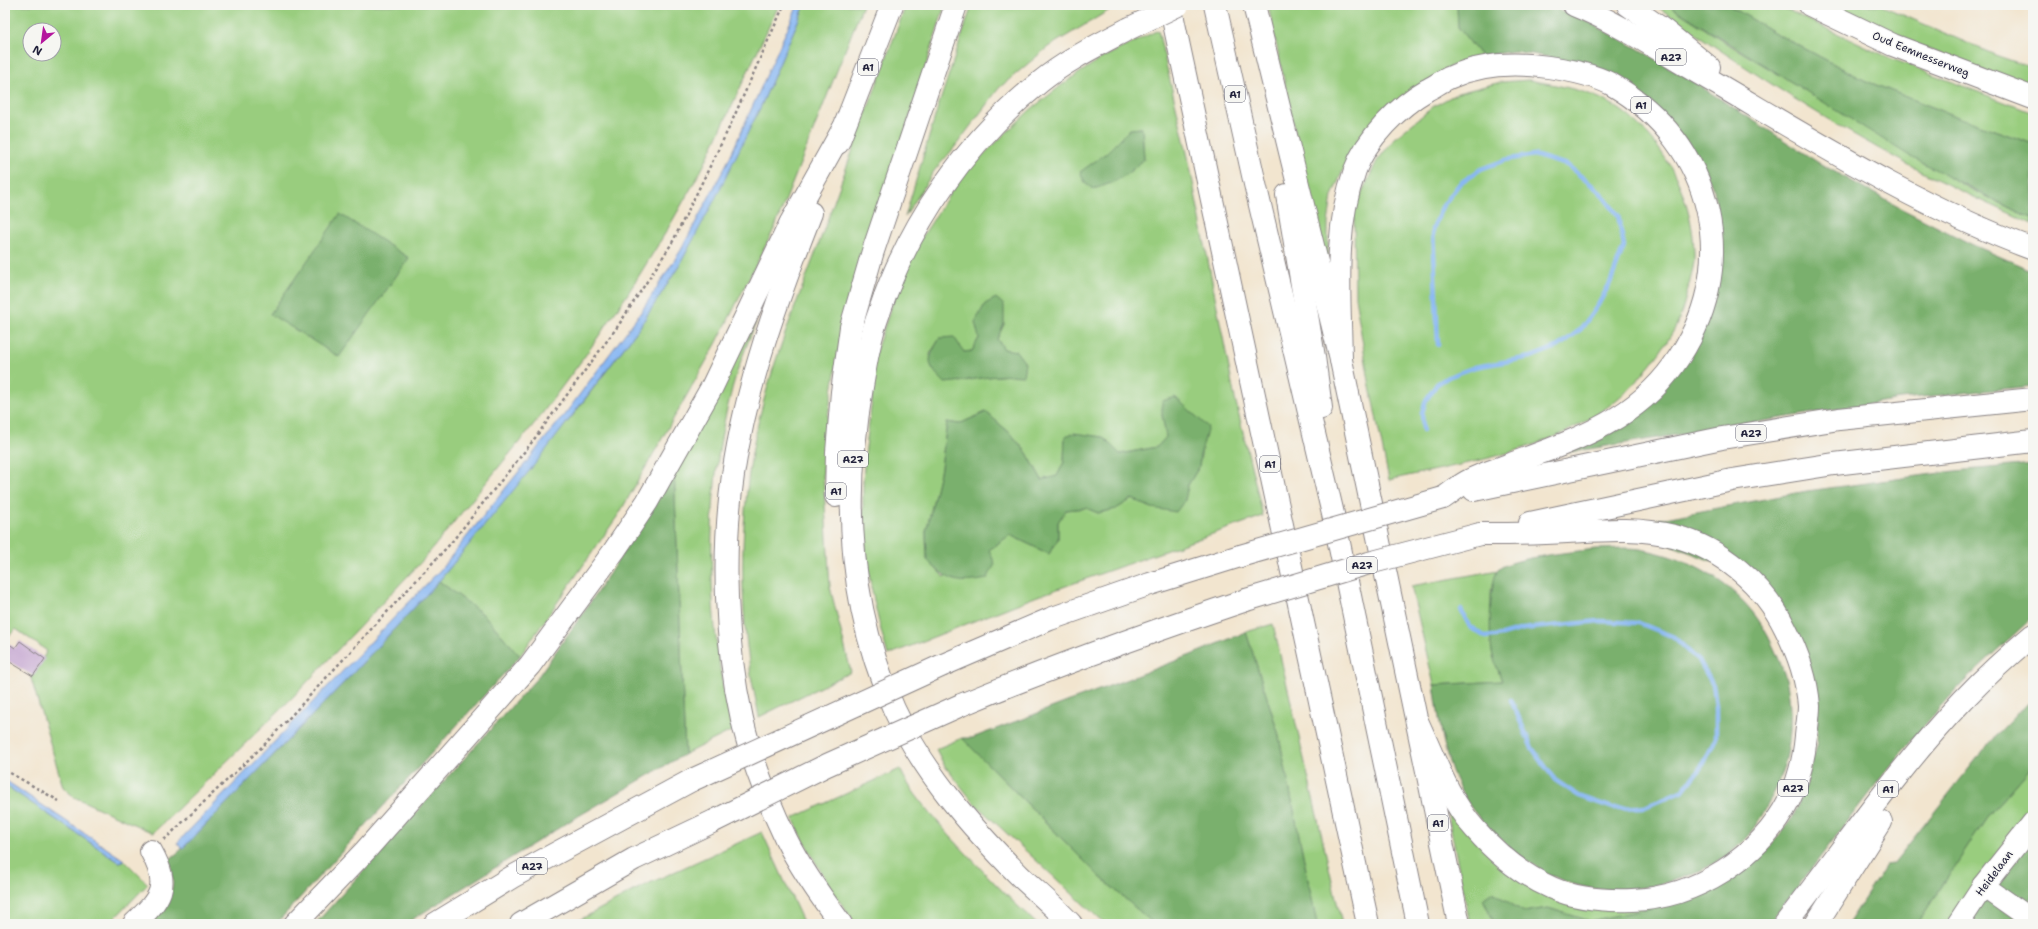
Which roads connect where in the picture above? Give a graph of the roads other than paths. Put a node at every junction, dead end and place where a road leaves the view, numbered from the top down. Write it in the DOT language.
graph roads {
  1 [pos="892,5"];
  2 [pos="956,5"];
  3 [pos="1170,5"];
  4 [pos="1178,5"];
  5 [pos="1215,5"];
  6 [pos="1574,5"];
  7 [pos="1628,5"];
  8 [pos="1810,5"];
  9 [pos="1254,6"];
  10 [pos="2033,98"];
  11 [pos="1766,113"];
  12 [pos="843,129"];
  13 [pos="2033,249"];
  14 [pos="1341,360"];
  15 [pos="2033,398"];
  16 [pos="2033,441"];
  17 [pos="1470,485"];
  18 [pos="1333,514"];
  19 [pos="1480,534"];
  20 [pos="2033,635"];
  21 [pos="2000,663"];
  22 [pos="1417,721"];
  23 [pos="2033,823"];
  24 [pos="151,851"];
  25 [pos="1983,886"];
  26 [pos="2033,921"];
  27 [pos="134,924"];
  28 [pos="295,924"];
  29 [pos="435,924"];
  30 [pos="521,924"];
  31 [pos="841,924"];
  32 [pos="1058,924"];
  33 [pos="1071,924"];
  34 [pos="1368,924"];
  35 [pos="1418,924"];
  36 [pos="1459,924"];
  37 [pos="1785,924"];
  38 [pos="1816,924"];
  39 [pos="1958,924"];
  1 -- 12 [label="main road, A1"];
  2 -- 32 [label="main road, A1"];
  3 -- 34 [label="main road, A1"];
  4 -- 33 [label="main road, A27, bridge"];
  5 -- 18 [label="main road, A1"];
  6 -- 11 [label="main road, A27"];
  7 -- 11 [label="main road, A27"];
  8 -- 10 [label="main road, Oud Eemnesserweg"];
  9 -- 14 [label="main road, A1"];
  9 -- 18 [label="main road, A1"];
  11 -- 13 [label="main road, A27"];
  12 -- 28 [label="main road, A1"];
  12 -- 31 [label="main road, A1"];
  14 -- 17 [label="main road, A1"];
  14 -- 22 [label="main road, A1"];
  15 -- 17 [label="main road, A27"];
  16 -- 19 [label="main road, A27"];
  17 -- 29 [label="main road, A27, bridge"];
  18 -- 35 [label="main road, A1"];
  19 -- 22 [label="main road, A27"];
  19 -- 30 [label="main road, A27, bridge"];
  20 -- 21 [label="main road, A1"];
  21 -- 37 [label="main road, A1"];
  21 -- 38 [label="main road, A1"];
  22 -- 36 [label="main road, A1"];
  23 -- 25 [label="main road, Heidelaan"];
  24 -- 27 [label="main road"];
  25 -- 26 [label="main road"];
  25 -- 39 [label="main road, Heidelaan"];
}
